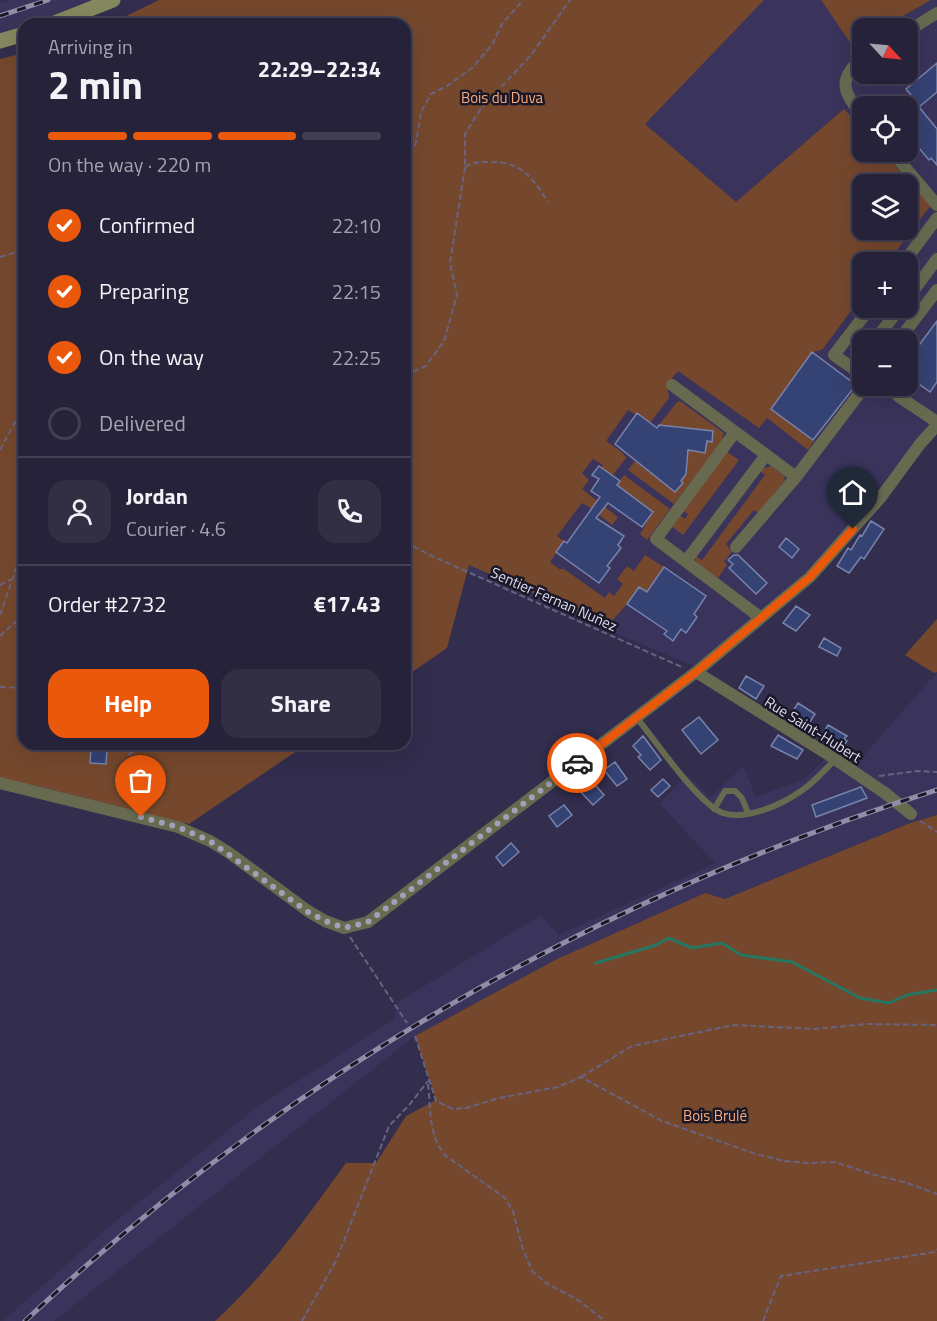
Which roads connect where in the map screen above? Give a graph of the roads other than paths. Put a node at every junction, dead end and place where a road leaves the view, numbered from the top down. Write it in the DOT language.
graph roads {
  1 [pos="112,0"];
  2 [pos="937,13"];
  3 [pos="67,18"];
  4 [pos="918,24"];
  5 [pos="18,35"];
  6 [pos="0,41"];
  7 [pos="852,67"];
  8 [pos="852,102"];
  9 [pos="900,162"];
  10 [pos="937,205"];
  11 [pos="937,218"];
  12 [pos="912,252"];
  13 [pos="937,259"];
  14 [pos="918,285"];
  15 [pos="937,290"];
  16 [pos="862,318"];
  17 [pos="892,318"];
  18 [pos="853,330"];
  19 [pos="883,330"];
  20 [pos="907,330"];
  21 [pos="852,332"];
  22 [pos="852,368"];
  23 [pos="672,385"];
  24 [pos="857,396"];
  25 [pos="898,396"];
  26 [pos="937,423"];
  27 [pos="735,432"];
  28 [pos="766,455"];
  29 [pos="796,477"];
  30 [pos="736,547"];
  31 [pos="686,561"];
  32 [pos="761,618"];
  33 [pos="696,672"];
  34 [pos="637,718"];
  35 [pos="835,760"];
  36 [pos="0,783"];
  37 [pos="714,809"];
  38 [pos="748,813"];
  39 [pos="911,814"];
  1 -- 3 [label="main road"];
  2 -- 4 [label="street"];
  5 -- 6 [label="main road"];
  7 -- 8 [label="street"];
  9 -- 10 [label="street"];
  11 -- 12 [label="street"];
  13 -- 14 [label="street"];
  15 -- 20 [label="street"];
  16 -- 18 [label="street"];
  17 -- 19 [label="street"];
  21 -- 22 [label="street"];
  23 -- 27 [label="street"];
  24 -- 29 [label="street"];
  25 -- 26 [label="street"];
  26 -- 32 [label="street"];
  27 -- 28 [label="street"];
  27 -- 31 [label="street"];
  28 -- 29 [label="street"];
  28 -- 31 [label="street"];
  29 -- 30 [label="street"];
  31 -- 32 [label="street"];
  32 -- 33 [label="street"];
  33 -- 34 [label="street"];
  33 -- 35 [label="street, Rue Saint-Hubert"];
  34 -- 36 [label="street"];
  34 -- 37 [label="lane"];
  35 -- 38 [label="lane"];
  35 -- 39 [label="street, Rue Saint-Hubert"];
  37 -- 38 [label="lane"];
  37 -- 38 [label="lane"];
}
